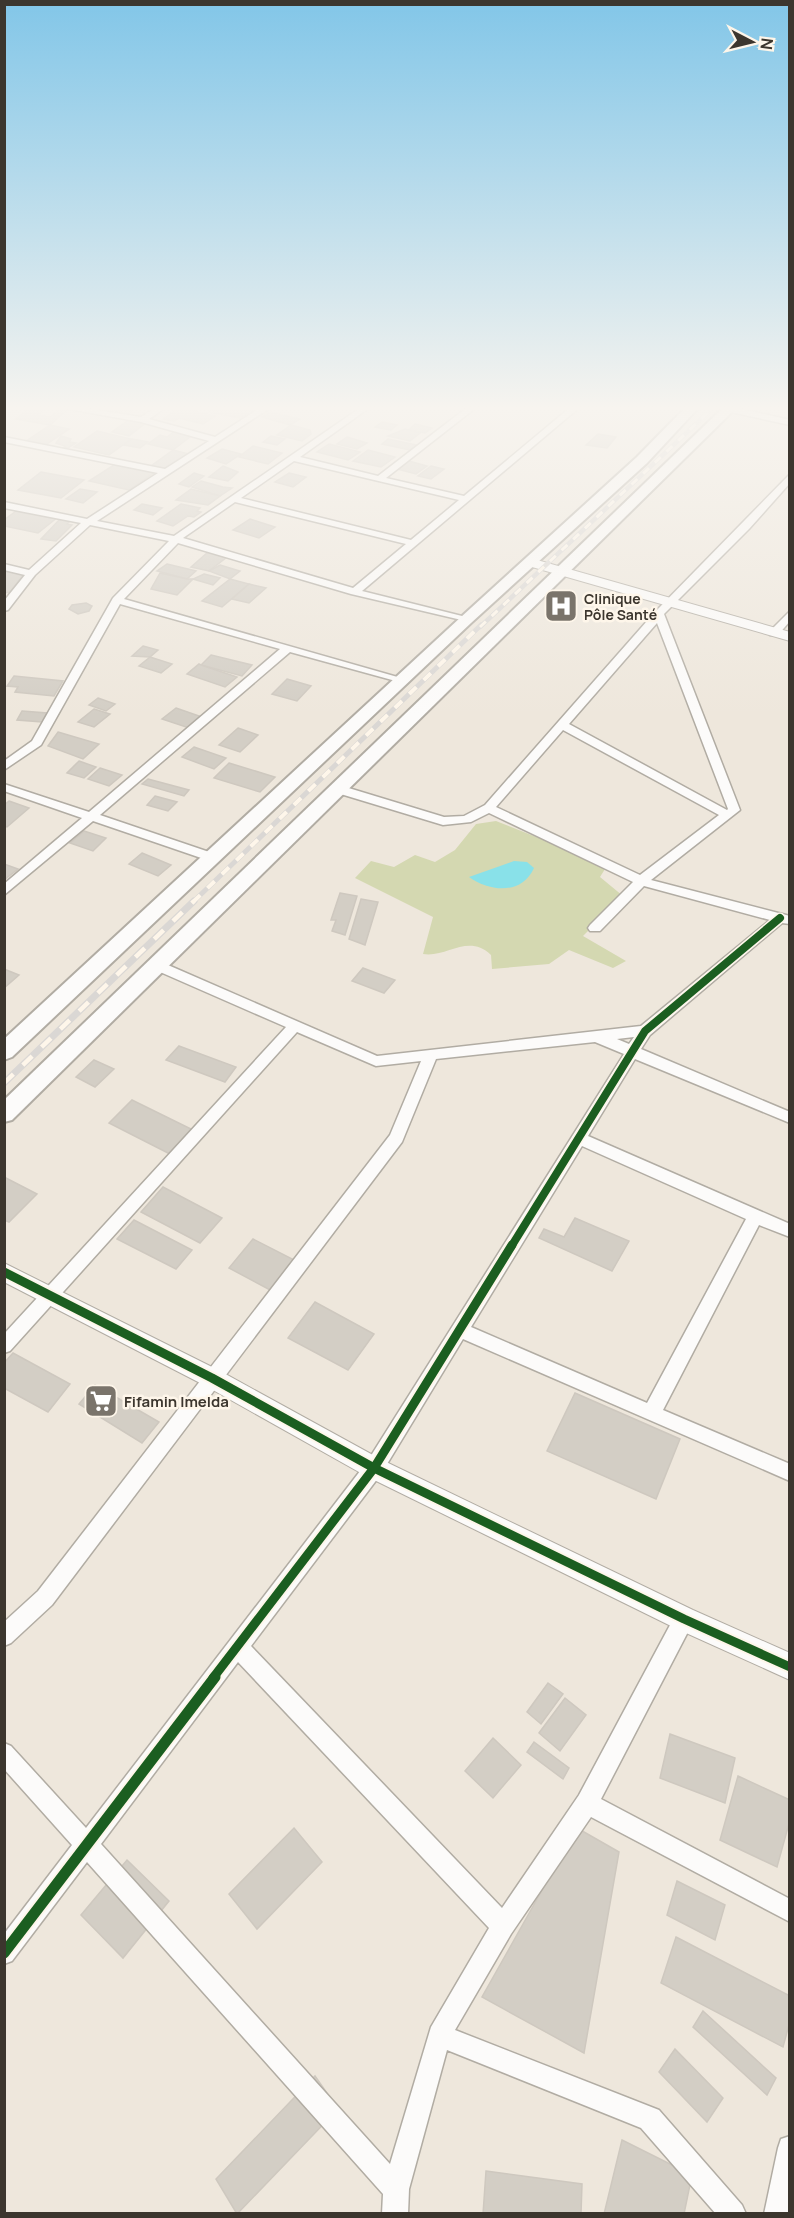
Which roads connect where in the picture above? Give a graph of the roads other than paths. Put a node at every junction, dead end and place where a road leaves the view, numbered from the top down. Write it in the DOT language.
graph roads {
  1 [pos="26,510"];
  2 [pos="107,510"];
  3 [pos="219,510"];
  4 [pos="277,510"];
  5 [pos="453,510"];
  6 [pos="588,510"];
  7 [pos="625,510"];
  8 [pos="760,510"];
  9 [pos="88,522"];
  10 [pos="176,539"];
  11 [pos="412,543"];
  12 [pos="530,562"];
  13 [pos="4,567"];
  14 [pos="564,571"];
  15 [pos="31,573"];
  16 [pos="355,592"];
  17 [pos="117,600"];
  18 [pos="671,601"];
  19 [pos="4,608"];
  20 [pos="659,614"];
  21 [pos="789,614"];
  22 [pos="466,620"];
  23 [pos="774,633"];
  24 [pos="789,638"];
  25 [pos="288,648"];
  26 [pos="403,680"];
  27 [pos="562,725"];
  28 [pos="4,767"];
  29 [pos="4,787"];
  30 [pos="338,789"];
  31 [pos="489,808"];
  32 [pos="726,814"];
  33 [pos="92,816"];
  34 [pos="214,858"];
  35 [pos="641,881"];
  36 [pos="4,891"];
  37 [pos="784,919"];
  38 [pos="595,928"];
  39 [pos="156,965"];
  40 [pos="295,1026"];
  41 [pos="645,1031"];
  42 [pos="595,1036"];
  43 [pos="4,1052"];
  44 [pos="632,1052"];
  45 [pos="431,1054"];
  46 [pos="4,1114"];
  47 [pos="789,1118"];
  48 [pos="578,1138"];
  49 [pos="756,1216"];
  50 [pos="789,1231"];
  51 [pos="4,1272"];
  52 [pos="52,1294"];
  53 [pos="459,1330"];
  54 [pos="4,1346"];
  55 [pos="212,1378"];
  56 [pos="651,1414"];
  57 [pos="374,1468"];
  58 [pos="789,1473"];
  59 [pos="684,1619"];
  60 [pos="4,1636"];
  61 [pos="239,1648"];
  62 [pos="789,1667"];
  63 [pos="4,1754"];
  64 [pos="587,1803"];
  65 [pos="87,1846"];
  66 [pos="789,1911"];
  67 [pos="503,1926"];
  68 [pos="4,1953"];
  69 [pos="439,2035"];
  70 [pos="789,2148"];
  71 [pos="395,2201"];
  72 [pos="733,2214"];
  73 [pos="777,2214"];
  1 -- 9 [label="street"];
  2 -- 9 [label="street"];
  3 -- 10 [label="street"];
  4 -- 11 [label="street"];
  5 -- 11 [label="street"];
  6 -- 12 [label="main road"];
  7 -- 14 [label="main road"];
  8 -- 18 [label="street"];
  9 -- 10 [label="street"];
  9 -- 15 [label="street"];
  10 -- 16 [label="street"];
  10 -- 17 [label="street"];
  11 -- 16 [label="street"];
  12 -- 14 [label="street"];
  12 -- 22 [label="main road"];
  13 -- 15 [label="street"];
  14 -- 18 [label="street"];
  14 -- 30 [label="main road"];
  15 -- 19 [label="street"];
  16 -- 22 [label="street"];
  17 -- 25 [label="street"];
  17 -- 28 [label="street"];
  18 -- 20 [label="street"];
  18 -- 23 [label="street"];
  20 -- 27 [label="street"];
  20 -- 32 [label="street"];
  21 -- 23 [label="street"];
  22 -- 26 [label="main road"];
  23 -- 24 [label="street"];
  25 -- 26 [label="street"];
  25 -- 33 [label="street"];
  26 -- 34 [label="main road"];
  27 -- 31 [label="street"];
  27 -- 32 [label="street"];
  29 -- 33 [label="street"];
  30 -- 31 [label="street"];
  30 -- 39 [label="main road"];
  31 -- 35 [label="street"];
  32 -- 35 [label="street"];
  33 -- 34 [label="street"];
  33 -- 36 [label="street"];
  34 -- 43 [label="main road"];
  35 -- 37 [label="street"];
  35 -- 38 [label="street"];
  37 -- 41 [label="street"];
  39 -- 40 [label="street"];
  39 -- 46 [label="main road"];
  40 -- 45 [label="street"];
  40 -- 52 [label="street"];
  41 -- 42 [label="street"];
  41 -- 44 [label="street"];
  42 -- 44 [label="street"];
  42 -- 45 [label="street"];
  44 -- 47 [label="street"];
  44 -- 48 [label="street"];
  45 -- 55 [label="street"];
  48 -- 49 [label="street"];
  48 -- 53 [label="street"];
  49 -- 50 [label="street"];
  49 -- 56 [label="street"];
  51 -- 52 [label="street"];
  52 -- 54 [label="street"];
  52 -- 55 [label="street"];
  53 -- 56 [label="street"];
  53 -- 57 [label="street"];
  55 -- 57 [label="street"];
  55 -- 60 [label="street"];
  56 -- 58 [label="street"];
  57 -- 59 [label="street"];
  57 -- 61 [label="street"];
  59 -- 62 [label="street"];
  59 -- 64 [label="street"];
  61 -- 65 [label="street"];
  61 -- 67 [label="street"];
  63 -- 65 [label="street"];
  64 -- 66 [label="street"];
  64 -- 67 [label="street"];
  65 -- 68 [label="street"];
  65 -- 71 [label="street"];
  67 -- 69 [label="street"];
  69 -- 71 [label="street"];
  69 -- 72 [label="street"];
  70 -- 73 [label="street"];
}
